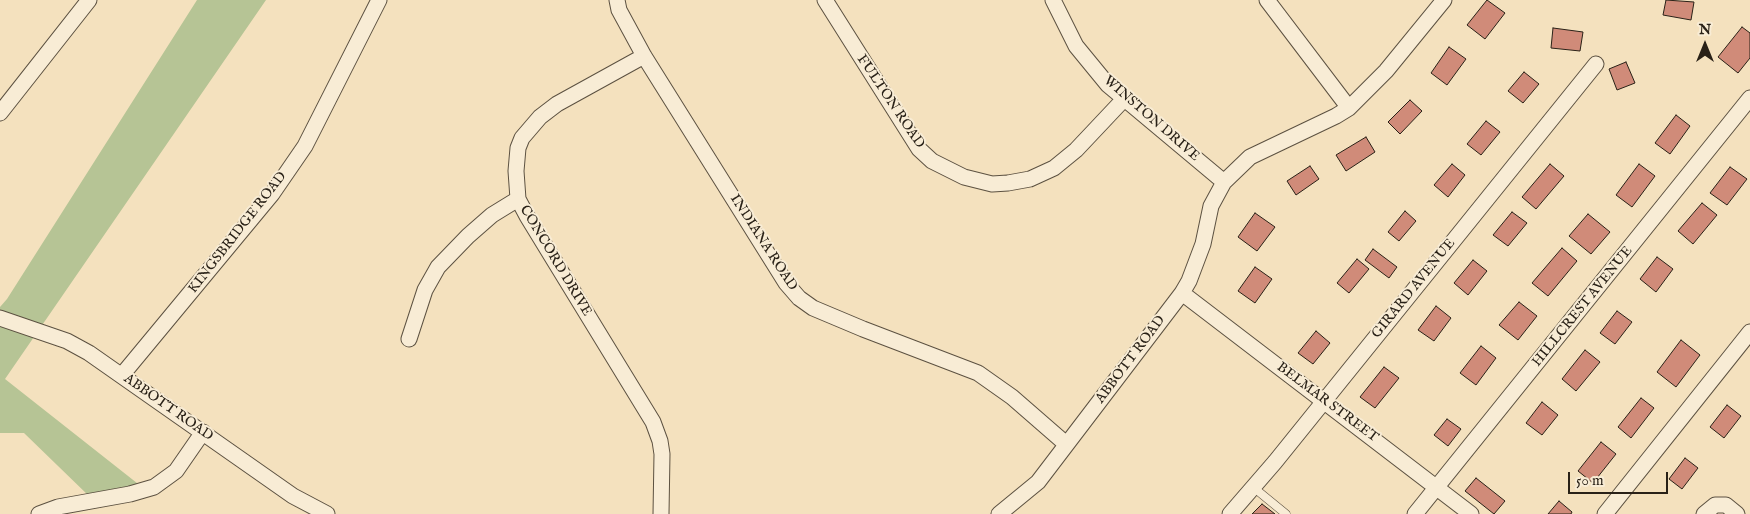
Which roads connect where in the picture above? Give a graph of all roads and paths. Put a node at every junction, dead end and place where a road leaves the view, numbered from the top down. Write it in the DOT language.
graph roads {
  1 [pos="89,0"];
  2 [pos="379,0"];
  3 [pos="617,0"];
  4 [pos="825,0"];
  5 [pos="1053,0"];
  6 [pos="1267,0"];
  7 [pos="1444,0"];
  8 [pos="644,56"];
  9 [pos="1596,64"];
  10 [pos="1124,98"];
  11 [pos="1750,98"];
  12 [pos="1349,108"];
  13 [pos="0,113"];
  14 [pos="1224,182"];
  15 [pos="518,199"];
  16 [pos="1182,293"];
  17 [pos="0,318"];
  18 [pos="1750,332"];
  19 [pos="409,339"];
  20 [pos="122,375"];
  21 [pos="1323,400"];
  22 [pos="203,432"];
  23 [pos="1066,444"];
  24 [pos="1253,487"];
  25 [pos="1438,488"];
  26 [pos="84,508"];
  27 [pos="39,514"];
  28 [pos="327,514"];
  29 [pos="661,514"];
  30 [pos="999,514"];
  31 [pos="1230,514"];
  32 [pos="1286,514"];
  33 [pos="1415,514"];
  34 [pos="1471,514"];
  35 [pos="1605,514"];
  36 [pos="1704,514"];
  37 [pos="1737,514"];
  1 -- 13 [label="street"];
  2 -- 20 [label="street, KINGSBRIDGE ROAD"];
  3 -- 8 [label="street, INDIANA ROAD"];
  4 -- 10 [label="street, FULTON ROAD"];
  5 -- 10 [label="street, WINSTON DRIVE"];
  6 -- 12 [label="street"];
  7 -- 12 [label="street, ABBOTT ROAD"];
  8 -- 15 [label="street, CONCORD DRIVE"];
  8 -- 23 [label="street, INDIANA ROAD"];
  9 -- 21 [label="street, GIRARD AVENUE"];
  10 -- 14 [label="street, WINSTON DRIVE"];
  11 -- 25 [label="street, HILLCREST AVENUE"];
  12 -- 14 [label="street, ABBOTT ROAD"];
  14 -- 16 [label="street, ABBOTT ROAD"];
  15 -- 19 [label="street"];
  15 -- 29 [label="street, CONCORD DRIVE"];
  16 -- 21 [label="street, BELMAR STREET"];
  16 -- 23 [label="street, ABBOTT ROAD"];
  17 -- 20 [label="street, ABBOTT ROAD"];
  18 -- 35 [label="street"];
  20 -- 22 [label="street, ABBOTT ROAD"];
  21 -- 24 [label="street, GIRARD AVENUE"];
  21 -- 25 [label="street, BELMAR STREET"];
  22 -- 26 [label="street"];
  22 -- 28 [label="street, ABBOTT ROAD"];
  23 -- 30 [label="street, ABBOTT ROAD"];
  24 -- 31 [label="street, GIRARD AVENUE"];
  24 -- 32 [label="lane"];
  25 -- 33 [label="street, HILLCREST AVENUE"];
  25 -- 34 [label="street, BELMAR STREET"];
  26 -- 27 [label="street"];
  36 -- 37 [label="street"];
}
